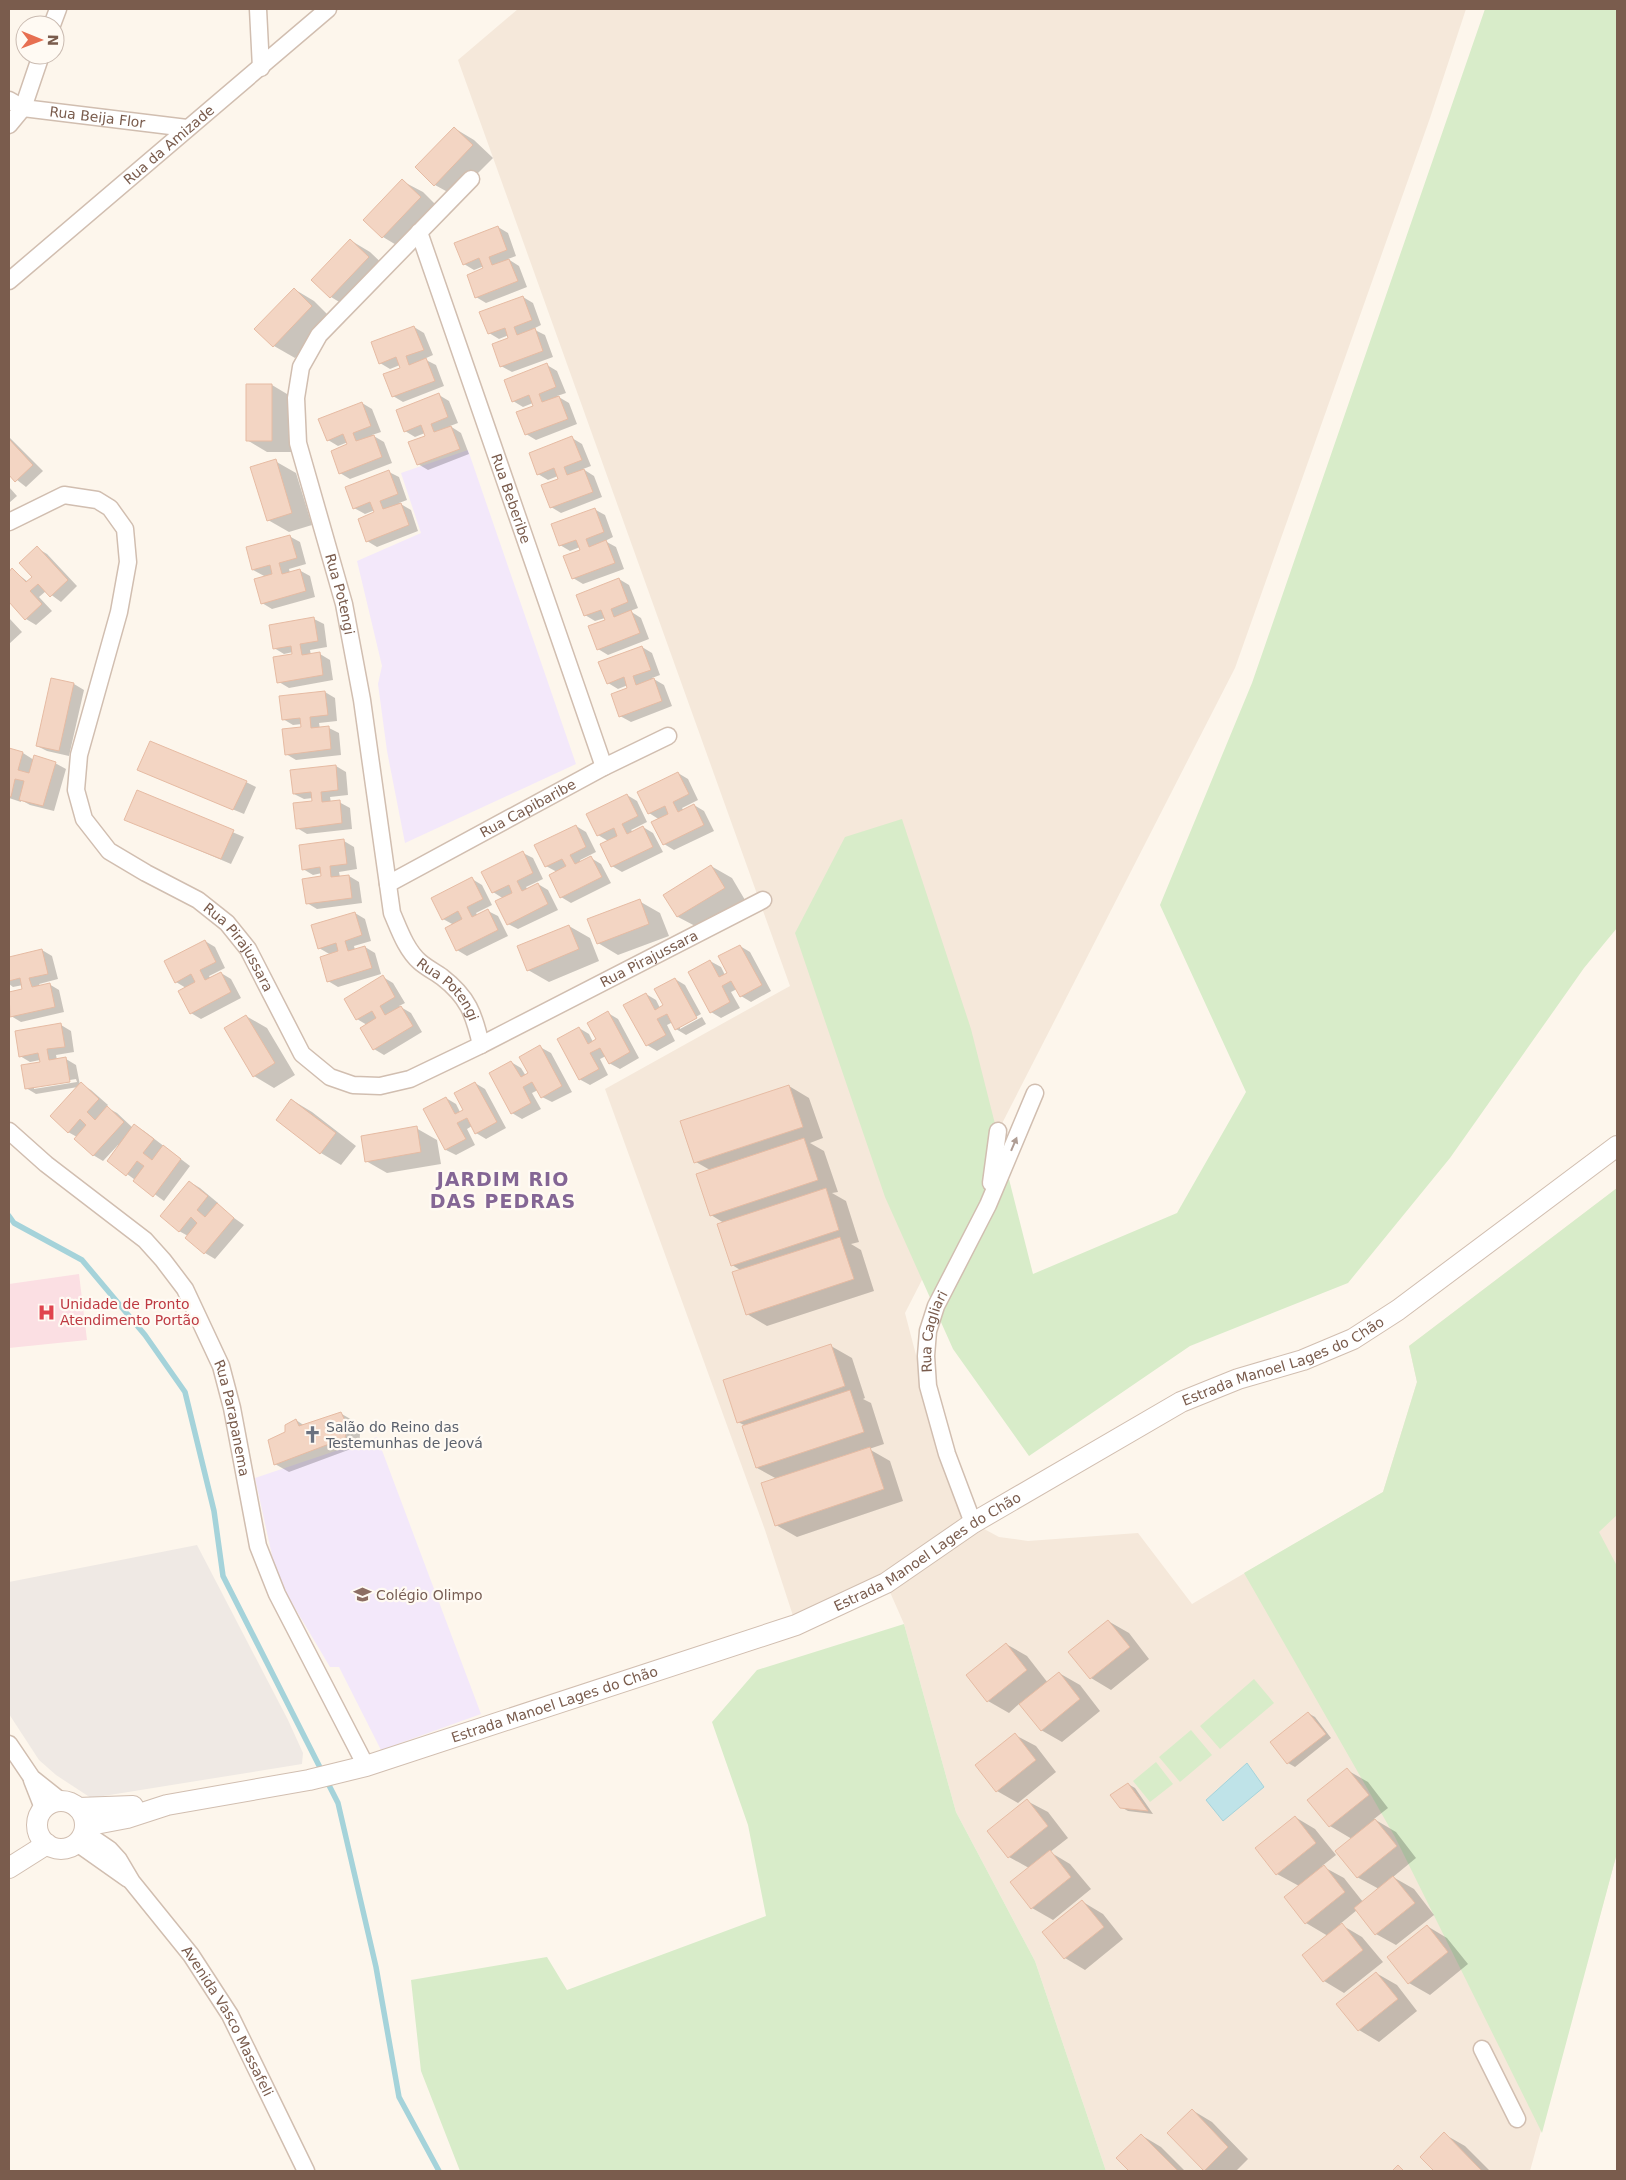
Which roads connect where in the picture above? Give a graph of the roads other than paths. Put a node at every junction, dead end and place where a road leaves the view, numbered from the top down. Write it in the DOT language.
graph roads {
  1 [pos="258,9"];
  2 [pos="328,9"];
  3 [pos="37,65"];
  4 [pos="261,68"];
  5 [pos="16,104"];
  6 [pos="9,125"];
  7 [pos="187,128"];
  8 [pos="471,179"];
  9 [pos="419,232"];
  10 [pos="9,282"];
  11 [pos="9,522"];
  12 [pos="668,736"];
  13 [pos="604,767"];
  14 [pos="388,884"];
  15 [pos="763,900"];
  16 [pos="481,1045"];
  17 [pos="1035,1093"];
  18 [pos="9,1131"];
  19 [pos="998,1131"];
  20 [pos="1617,1146"];
  21 [pos="988,1205"];
  22 [pos="973,1523"];
  23 [pos="9,1744"];
  24 [pos="366,1766"];
  25 [pos="66,1820"];
  26 [pos="47,1844"];
  27 [pos="9,1858"];
  28 [pos="9,1868"];
  29 [pos="1482,2049"];
  30 [pos="1517,2119"];
  31 [pos="306,2171"];
  1 -- 4 [label="street"];
  2 -- 4 [label="street, Rua da Amizade"];
  3 -- 5 [label="street"];
  4 -- 7 [label="street, Rua da Amizade"];
  5 -- 6 [label="street"];
  5 -- 7 [label="street, Rua Beija Flor"];
  7 -- 10 [label="street, Rua da Amizade"];
  8 -- 9 [label="street, Rua Potengi"];
  9 -- 13 [label="street, Rua Beberibe"];
  9 -- 14 [label="street, Rua Potengi"];
  11 -- 16 [label="street, Rua Pirajussara"];
  12 -- 13 [label="street, Rua Capibaribe"];
  13 -- 14 [label="street, Rua Capibaribe"];
  14 -- 16 [label="street, Rua Potengi"];
  15 -- 16 [label="street, Rua Pirajussara"];
  21 -- 17 [label="street, Rua Cagliari, one-way"];
  18 -- 24 [label="street, Rua Parapanema"];
  19 -- 21 [label="street, Rua Cagliari"];
  20 -- 22 [label="street, Estrada Manoel Lages do Chão"];
  21 -- 22 [label="street, Rua Cagliari"];
  22 -- 24 [label="street, Estrada Manoel Lages do Chão"];
  23 -- 25 [label="street, Avenida Vasco Massafeli"];
  24 -- 25 [label="street, Estrada Manoel Lages do Chão"];
  25 -- 26 [label="street"];
  25 -- 26 [label="street, Estrada Manoel Lages do Chão"];
  25 -- 27 [label="street"];
  25 -- 31 [label="street, Avenida Vasco Massafeli"];
  26 -- 28 [label="street"];
  29 -- 30 [label="street"];
}
